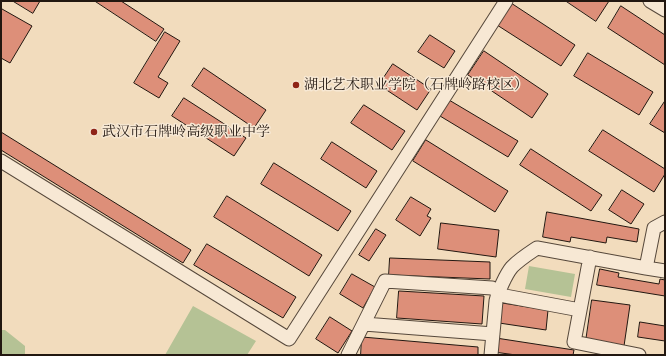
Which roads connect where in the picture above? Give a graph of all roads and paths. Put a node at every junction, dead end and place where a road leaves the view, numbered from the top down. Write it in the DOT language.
graph roads {
  1 [pos="506,1"];
  2 [pos="650,1"];
  3 [pos="665,10"];
  4 [pos="1,161"];
  5 [pos="665,222"];
  6 [pos="590,258"];
  7 [pos="646,268"];
  8 [pos="665,271"];
  9 [pos="498,292"];
  10 [pos="580,310"];
  11 [pos="364,324"];
  12 [pos="493,334"];
  13 [pos="348,355"];
  14 [pos="491,355"];
  15 [pos="639,355"];
  1 -- 4 [label="street"];
  2 -- 3 [label="street"];
  5 -- 7 [label="street"];
  6 -- 7 [label="street"];
  6 -- 9 [label="street"];
  6 -- 10 [label="street"];
  7 -- 8 [label="street"];
  9 -- 10 [label="street"];
  9 -- 11 [label="street"];
  9 -- 12 [label="street"];
  10 -- 15 [label="street"];
  11 -- 12 [label="street"];
  11 -- 13 [label="street"];
  12 -- 14 [label="street"];
}
